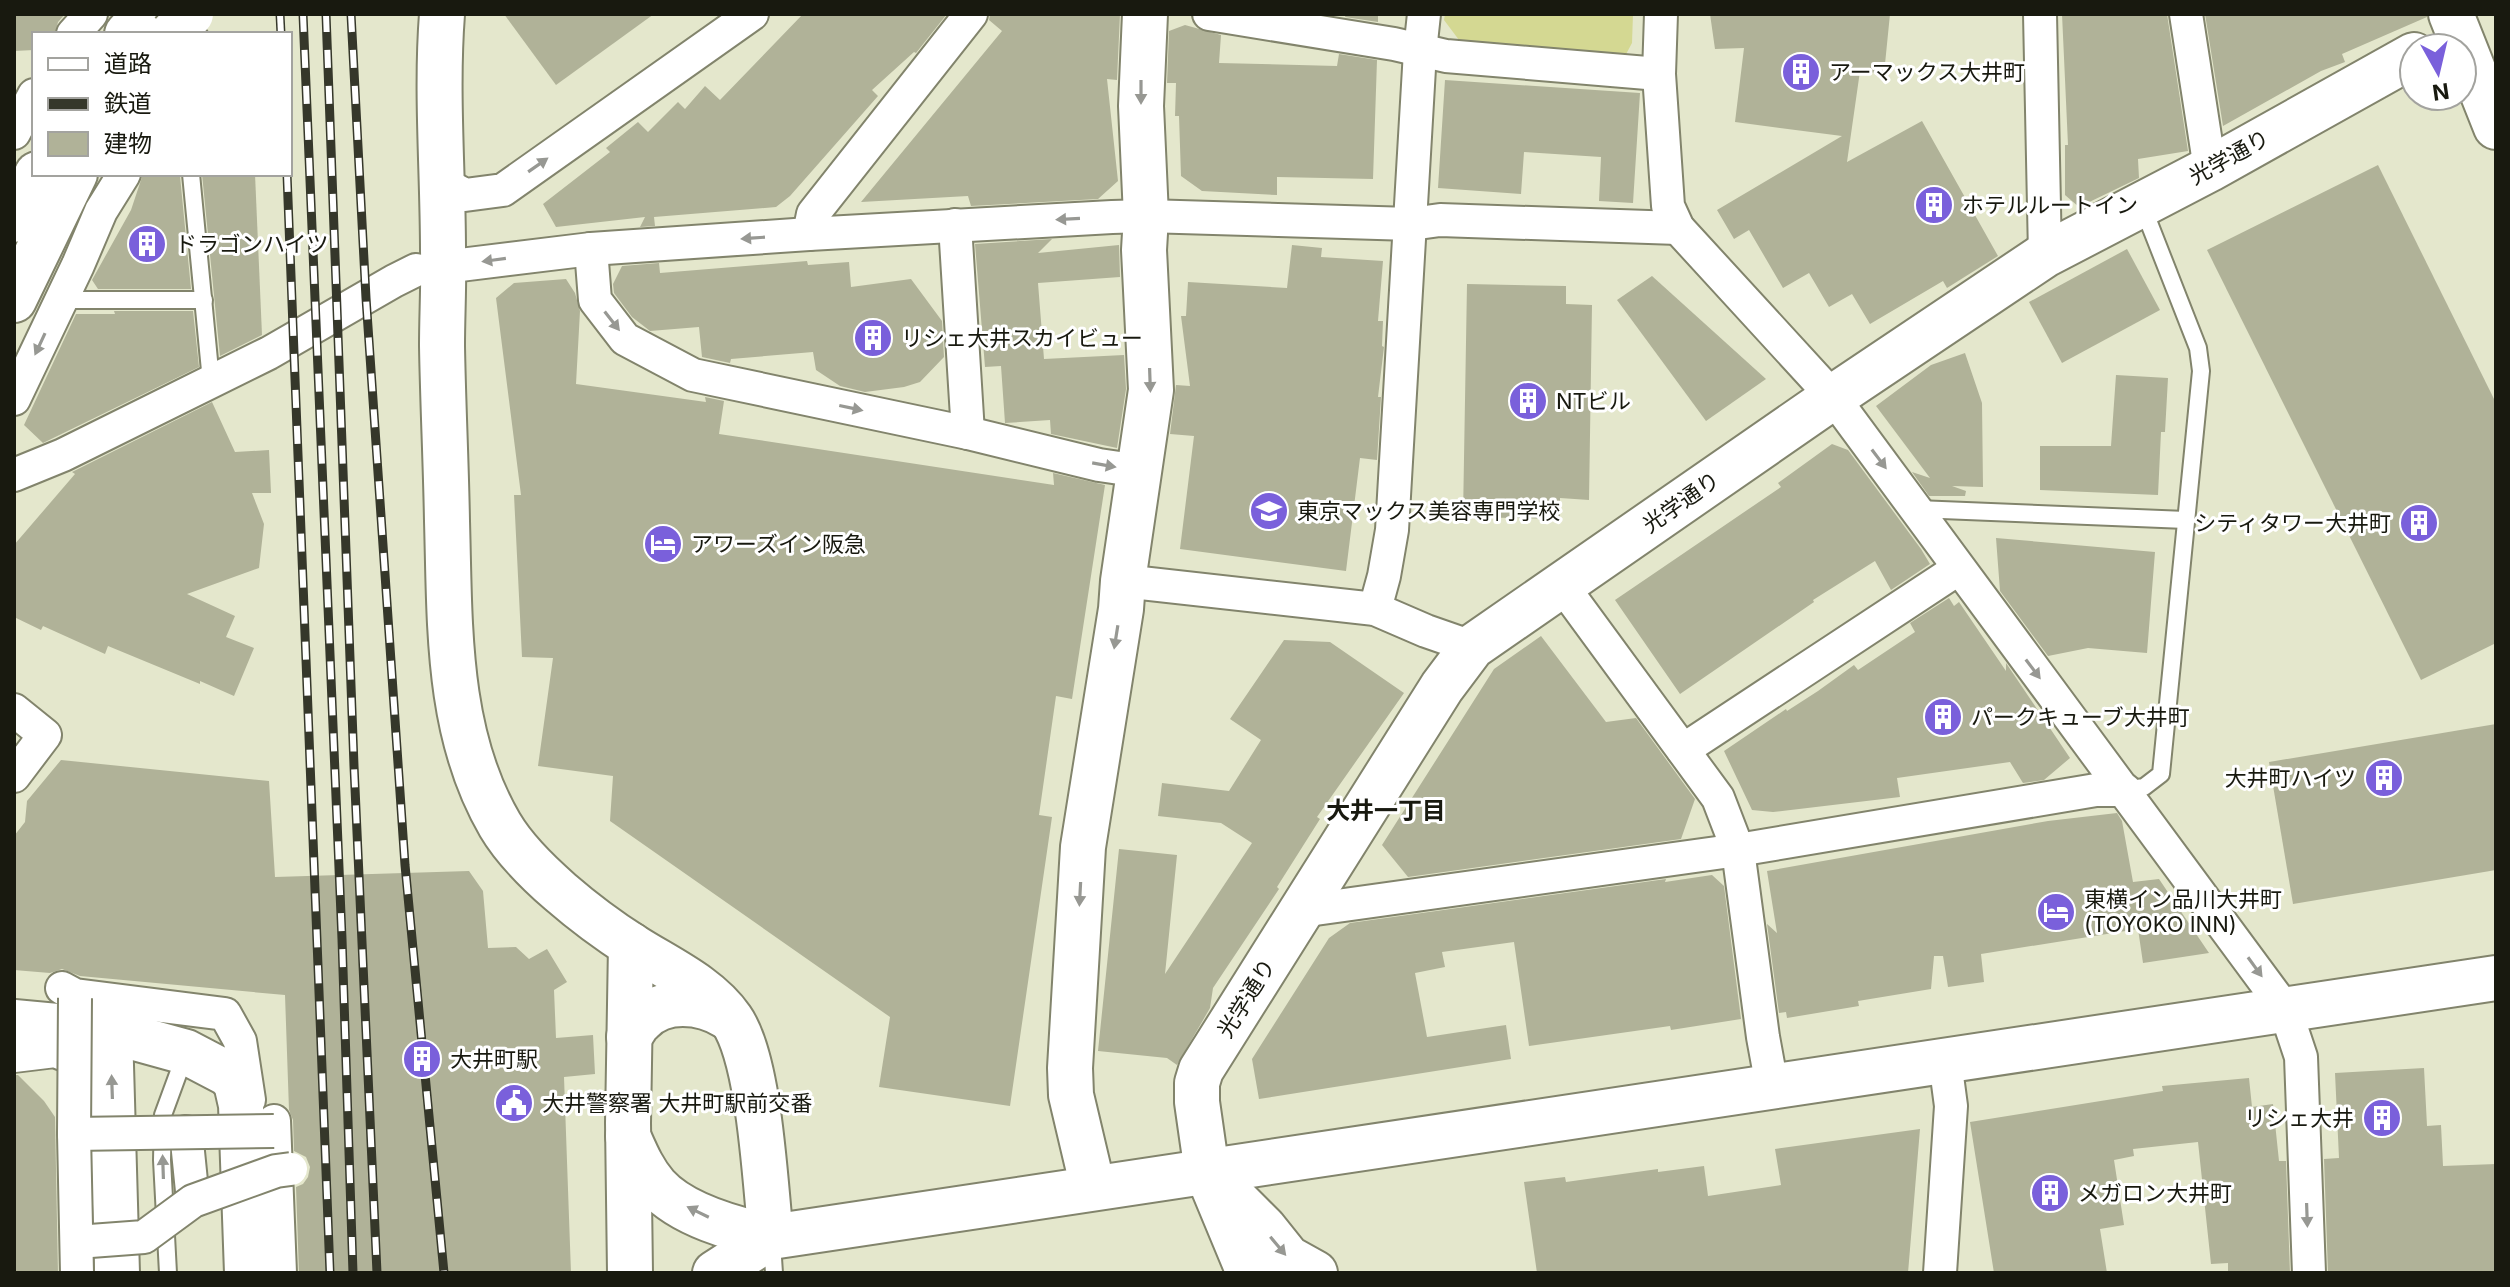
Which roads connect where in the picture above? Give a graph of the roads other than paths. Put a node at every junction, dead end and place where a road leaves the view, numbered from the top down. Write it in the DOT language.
graph roads {
  1 [pos="91,14"];
  2 [pos="145,14"];
  3 [pos="191,14"];
  4 [pos="752,14"];
  5 [pos="971,14"];
  6 [pos="1145,14"];
  7 [pos="1209,14"];
  8 [pos="1424,14"];
  9 [pos="1661,14"];
  10 [pos="2040,14"];
  11 [pos="2186,14"];
  12 [pos="438,24"];
  13 [pos="2452,27"];
  14 [pos="75,32"];
  15 [pos="129,32"];
  16 [pos="174,32"];
  17 [pos="1420,51"];
  18 [pos="2398,64"];
  19 [pos="1659,74"];
  20 [pos="32,100"];
  21 [pos="2496,127"];
  22 [pos="19,130"];
  23 [pos="2210,169"];
  24 [pos="36,176"];
  25 [pos="74,176"];
  26 [pos="103,176"];
  27 [pos="123,176"];
  28 [pos="191,176"];
  29 [pos="443,183"];
  30 [pos="2142,204"];
  31 [pos="101,211"];
  32 [pos="1146,216"];
  33 [pos="14,220"];
  34 [pos="1411,224"];
  35 [pos="955,225"];
  36 [pos="1678,228"];
  37 [pos="809,234"];
  38 [pos="591,249"];
  39 [pos="2045,255"];
  40 [pos="430,268"];
  41 [pos="14,300"];
  42 [pos="61,300"];
  43 [pos="204,300"];
  44 [pos="211,381"];
  45 [pos="1833,397"];
  46 [pos="14,399"];
  47 [pos="968,433"];
  48 [pos="1140,471"];
  49 [pos="14,475"];
  50 [pos="1917,509"];
  51 [pos="2186,520"];
  52 [pos="1958,569"];
  53 [pos="1123,581"];
  54 [pos="1561,584"];
  55 [pos="1375,609"];
  56 [pos="1472,647"];
  57 [pos="14,710"];
  58 [pos="1683,750"];
  59 [pos="14,776"];
  60 [pos="2125,790"];
  61 [pos="1738,850"];
  62 [pos="1301,911"];
  63 [pos="631,945"];
  64 [pos="2496,978"];
  65 [pos="2285,1009"];
  66 [pos="732,1020"];
  67 [pos="14,1022"];
  68 [pos="110,1031"];
  69 [pos="629,1037"];
  70 [pos="186,1052"];
  71 [pos="14,1056"];
  72 [pos="1945,1061"];
  73 [pos="71,1077"];
  74 [pos="1772,1086"];
  75 [pos="266,1128"];
  76 [pos="186,1132"];
  77 [pos="74,1134"];
  78 [pos="628,1136"];
  79 [pos="283,1170"];
  80 [pos="1207,1172"];
  81 [pos="1093,1188"];
  82 [pos="193,1201"];
  83 [pos="772,1255"];
  84 [pos="77,1258"];
  85 [pos="117,1273"];
  86 [pos="168,1273"];
  87 [pos="247,1273"];
  88 [pos="280,1273"];
  89 [pos="630,1273"];
  90 [pos="715,1273"];
  91 [pos="1249,1273"];
  92 [pos="1315,1273"];
  93 [pos="1940,1273"];
  94 [pos="2309,1273"];
  1 -- 14 [label="street"];
  2 -- 15 [label="street"];
  3 -- 16 [label="street, bridge"];
  29 -- 4 [label="street, one-way"];
  5 -- 37 [label="street"];
  6 -- 32 [label="street, one-way"];
  7 -- 17 [label="street"];
  8 -- 17 [label="street"];
  9 -- 19 [label="street"];
  10 -- 39 [label="street"];
  11 -- 23 [label="street"];
  12 -- 29 [label="street"];
  13 -- 21 [label="street"];
  17 -- 19 [label="street"];
  17 -- 34 [label="street"];
  18 -- 23 [label="street, 光学通り"];
  19 -- 36 [label="street"];
  20 -- 22 [label="street"];
  23 -- 30 [label="street, 光学通り"];
  24 -- 33 [label="street"];
  25 -- 41 [label="street"];
  26 -- 31 [label="street"];
  27 -- 31 [label="street"];
  28 -- 43 [label="lane"];
  29 -- 40 [label="street"];
  30 -- 39 [label="street, 光学通り"];
  30 -- 51 [label="lane"];
  31 -- 42 [label="street"];
  32 -- 34 [label="street"];
  32 -- 35 [label="street, one-way"];
  32 -- 48 [label="street, one-way"];
  34 -- 36 [label="street"];
  34 -- 55 [label="street"];
  35 -- 37 [label="street"];
  35 -- 47 [label="street"];
  36 -- 45 [label="street"];
  37 -- 38 [label="street, one-way"];
  38 -- 40 [label="street, one-way"];
  38 -- 47 [label="street, one-way"];
  39 -- 45 [label="street, 光学通り"];
  40 -- 44 [label="street"];
  40 -- 63 [label="street"];
  42 -- 43 [label="lane"];
  42 -- 46 [label="street, one-way"];
  43 -- 44 [label="lane"];
  44 -- 49 [label="street"];
  45 -- 50 [label="street, one-way"];
  45 -- 54 [label="street, 光学通り"];
  47 -- 48 [label="street, one-way"];
  48 -- 53 [label="street"];
  50 -- 51 [label="lane"];
  50 -- 52 [label="street"];
  51 -- 60 [label="lane"];
  52 -- 58 [label="street"];
  52 -- 60 [label="street, one-way"];
  53 -- 55 [label="street"];
  53 -- 81 [label="street, one-way"];
  54 -- 56 [label="street, 光学通り"];
  54 -- 58 [label="street"];
  55 -- 56 [label="street"];
  56 -- 62 [label="street, 光学通り"];
  57 -- 59 [label="street"];
  58 -- 61 [label="street"];
  60 -- 61 [label="street"];
  60 -- 65 [label="street, one-way"];
  61 -- 62 [label="street"];
  61 -- 74 [label="street"];
  62 -- 80 [label="street, 光学通り"];
  63 -- 66 [label="street"];
  63 -- 69 [label="street"];
  64 -- 65 [label="street"];
  65 -- 72 [label="street"];
  65 -- 94 [label="street, one-way"];
  66 -- 69 [label="street"];
  66 -- 83 [label="street"];
  67 -- 68 [label="street"];
  68 -- 70 [label="street"];
  85 -- 68 [label="street, one-way"];
  69 -- 78 [label="street"];
  86 -- 70 [label="lane, one-way"];
  70 -- 87 [label="street"];
  71 -- 73 [label="street"];
  72 -- 74 [label="street"];
  72 -- 93 [label="street"];
  73 -- 75 [label="street, bridge"];
  73 -- 77 [label="street, bridge"];
  74 -- 80 [label="street"];
  75 -- 76 [label="street, bridge"];
  75 -- 79 [label="street"];
  76 -- 77 [label="street, bridge"];
  76 -- 82 [label="street"];
  77 -- 84 [label="street, bridge"];
  83 -- 78 [label="street, one-way"];
  78 -- 89 [label="street"];
  79 -- 82 [label="street, bridge"];
  79 -- 88 [label="street"];
  80 -- 81 [label="street"];
  80 -- 91 [label="street, 光学通り"];
  80 -- 92 [label="street, one-way"];
  81 -- 83 [label="street"];
  82 -- 84 [label="street, bridge"];
  83 -- 90 [label="street"];
}
